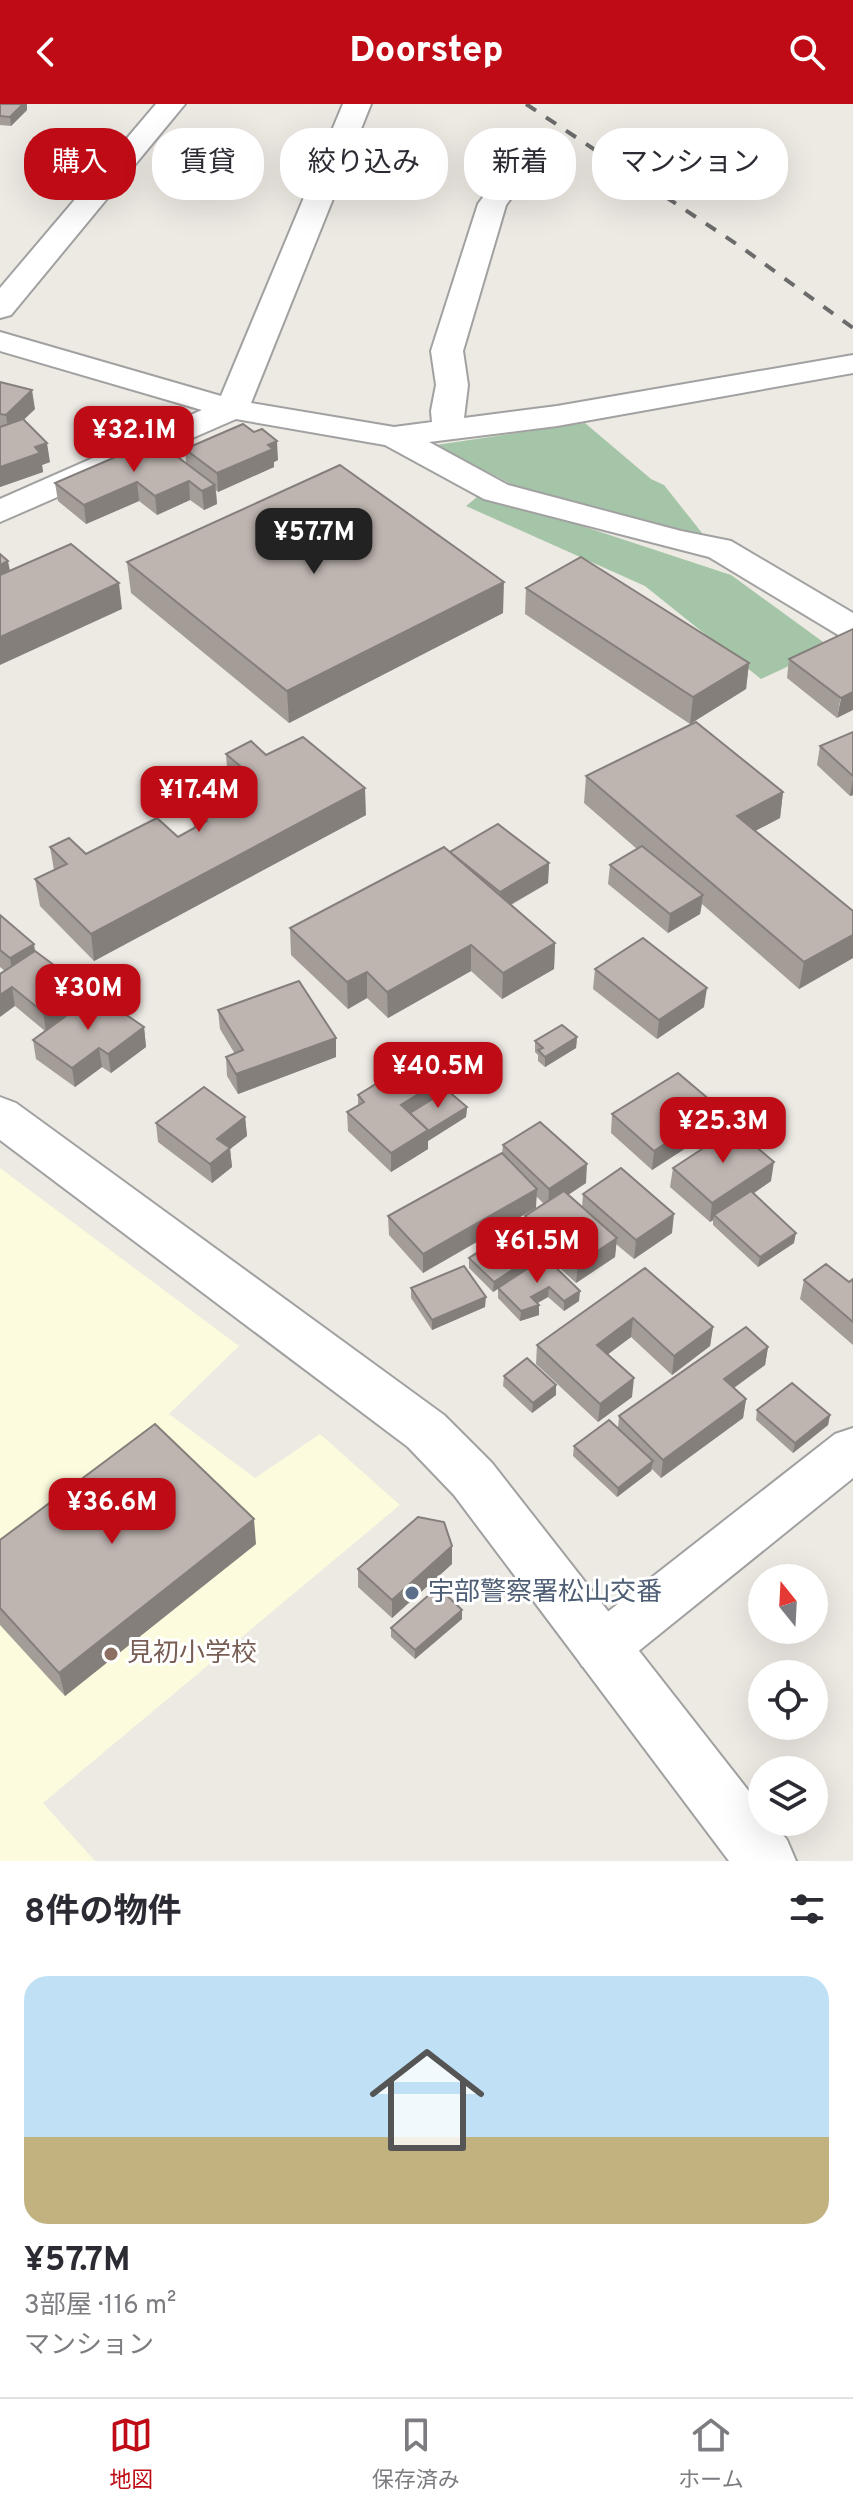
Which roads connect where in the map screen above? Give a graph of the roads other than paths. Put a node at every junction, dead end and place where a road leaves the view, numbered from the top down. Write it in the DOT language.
graph roads {
  1 [pos="171,104"];
  2 [pos="357,104"];
  3 [pos="495,200"];
  4 [pos="0,308"];
  5 [pos="0,341"];
  6 [pos="853,364"];
  7 [pos="232,409"];
  8 [pos="450,431"];
  9 [pos="394,437"];
  10 [pos="0,512"];
  11 [pos="853,628"];
  12 [pos="0,1115"];
  13 [pos="853,1449"];
  14 [pos="601,1649"];
  15 [pos="766,1861"];
  1 -- 4 [label="street"];
  2 -- 7 [label="street"];
  3 -- 8 [label="street"];
  5 -- 7 [label="street"];
  6 -- 8 [label="street"];
  7 -- 9 [label="street"];
  7 -- 10 [label="street"];
  8 -- 9 [label="street"];
  9 -- 11 [label="street"];
  12 -- 14 [label="street"];
  13 -- 14 [label="street"];
  14 -- 15 [label="street"];
}
